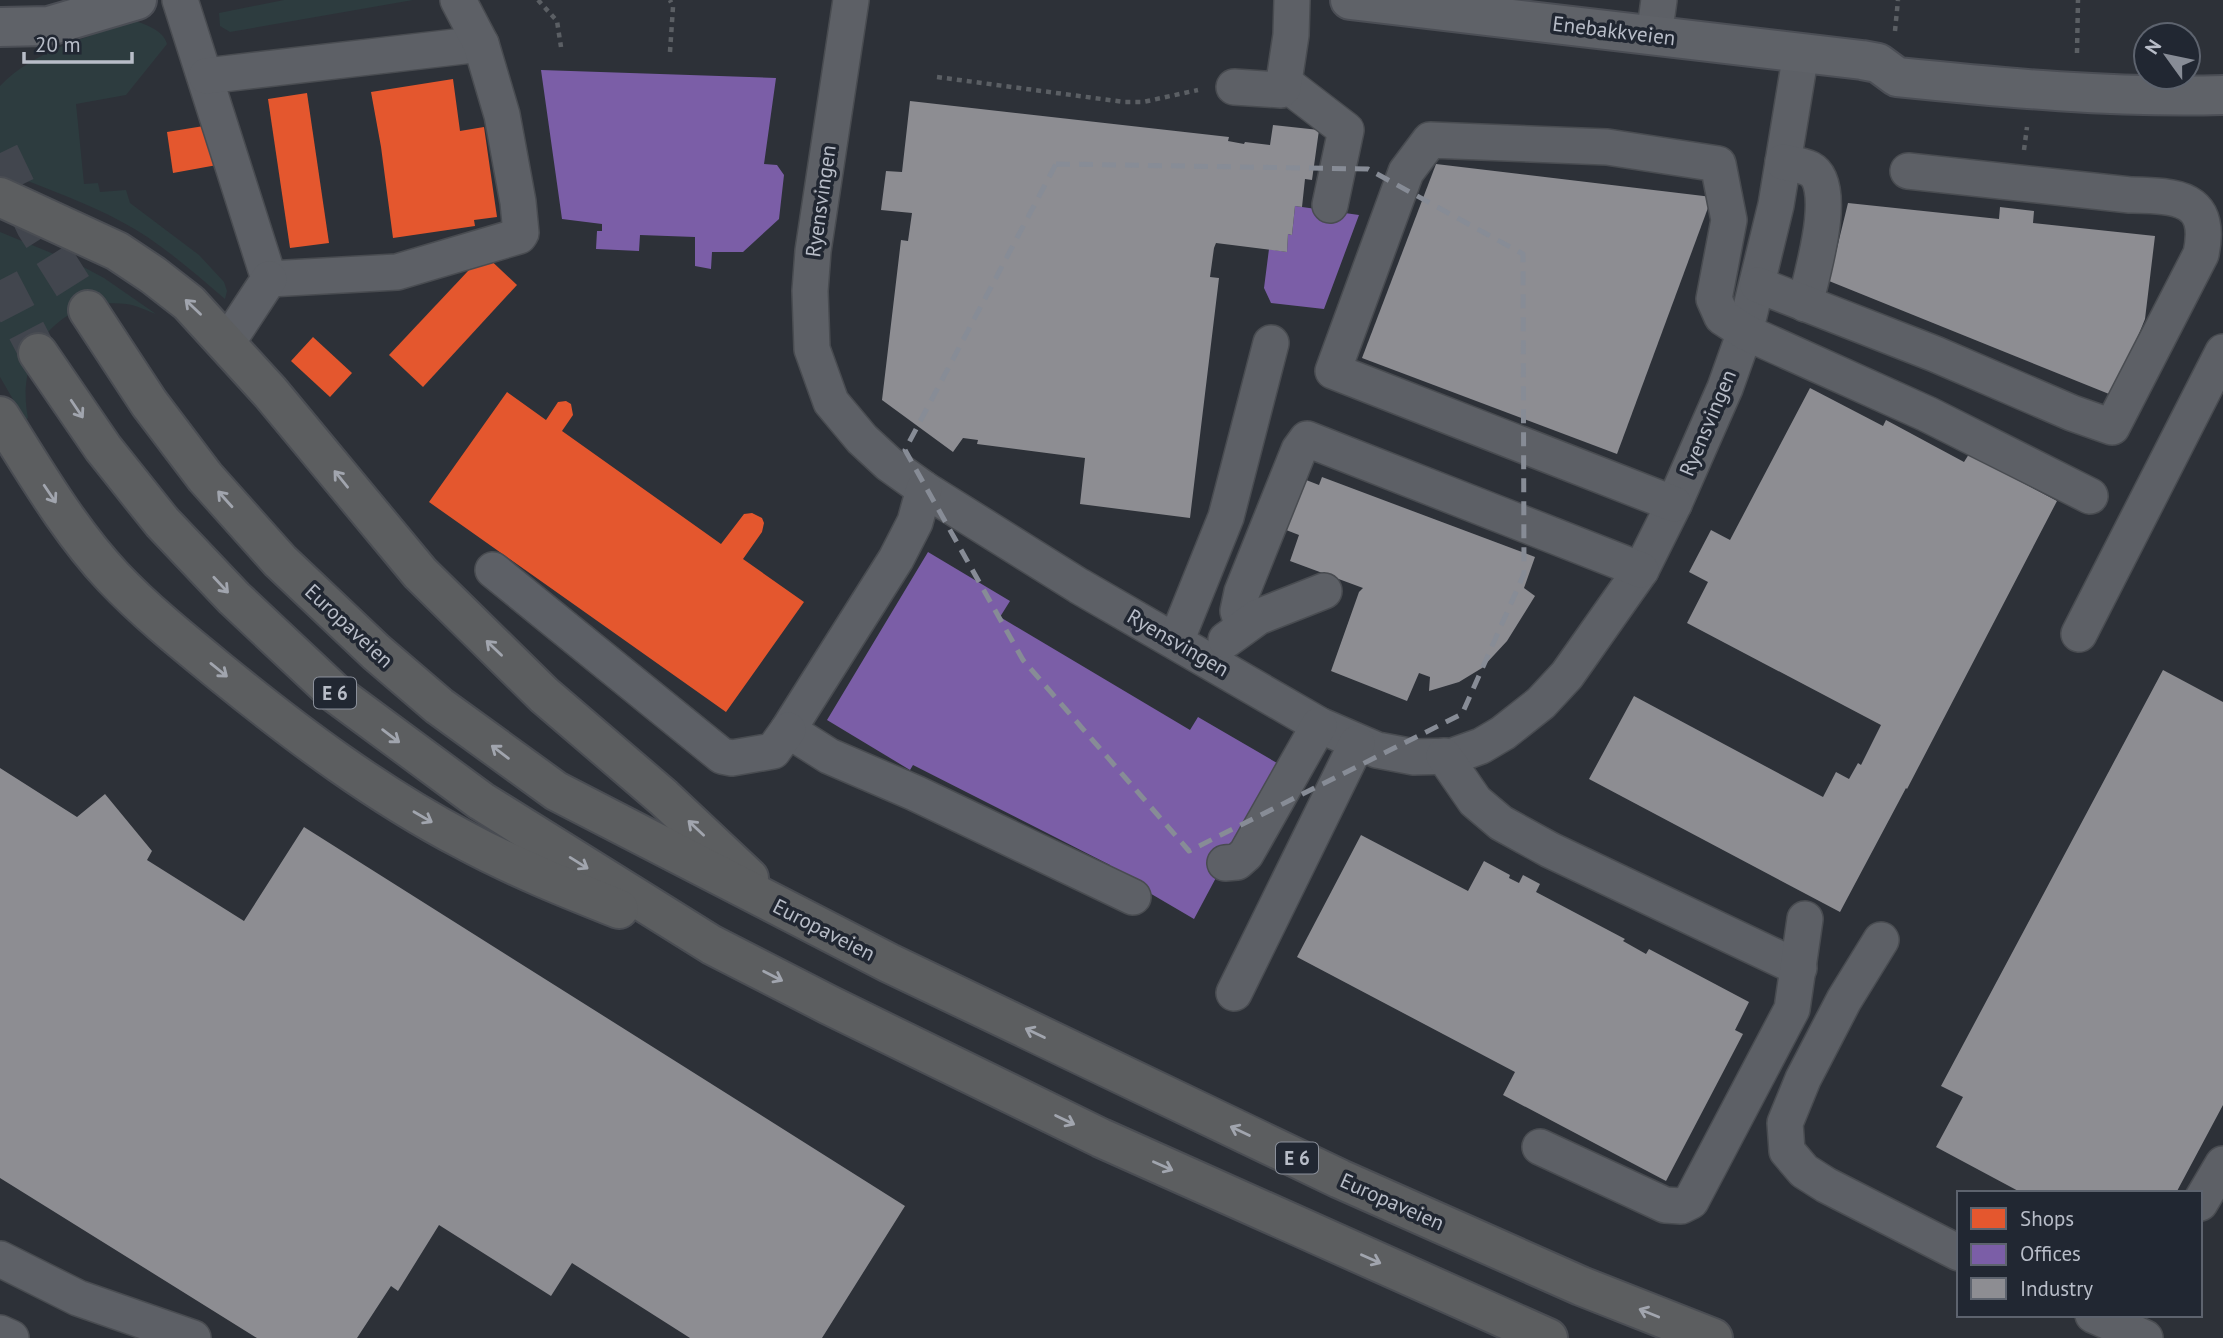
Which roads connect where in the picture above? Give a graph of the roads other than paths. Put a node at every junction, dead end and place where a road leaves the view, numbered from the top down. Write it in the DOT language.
graph roads {
  1 [pos="137,0"];
  2 [pos="180,0"];
  3 [pos="458,0"];
  4 [pos="851,0"];
  5 [pos="1292,0"];
  6 [pos="1350,0"];
  7 [pos="1657,18"];
  8 [pos="49,26"];
  9 [pos="0,27"];
  10 [pos="481,44"];
  11 [pos="1887,49"];
  12 [pos="1801,53"];
  13 [pos="0,56"];
  14 [pos="2223,72"];
  15 [pos="2202,73"];
  16 [pos="2132,74"];
  17 [pos="206,76"];
  18 [pos="1286,84"];
  19 [pos="1234,87"];
  20 [pos="2223,95"];
  21 [pos="1783,162"];
  22 [pos="1908,171"];
  23 [pos="0,197"];
  24 [pos="1329,205"];
  25 [pos="269,279"];
  26 [pos="1758,285"];
  27 [pos="1805,304"];
  28 [pos="88,310"];
  29 [pos="1745,332"];
  30 [pos="227,343"];
  31 [pos="1270,343"];
  32 [pos="2223,352"];
  33 [pos="38,353"];
  34 [pos="0,416"];
  35 [pos="924,489"];
  36 [pos="2090,496"];
  37 [pos="1674,504"];
  38 [pos="493,570"];
  39 [pos="1641,570"];
  40 [pos="1324,591"];
  41 [pos="1243,627"];
  42 [pos="2079,634"];
  43 [pos="1191,650"];
  44 [pos="1319,725"];
  45 [pos="788,730"];
  46 [pos="1357,743"];
  47 [pos="1444,756"];
  48 [pos="1224,863"];
  49 [pos="1132,897"];
  50 [pos="782,908"];
  51 [pos="1805,919"];
  52 [pos="1881,940"];
  53 [pos="712,945"];
  54 [pos="1799,968"];
  55 [pos="1234,993"];
  56 [pos="1541,1147"];
  57 [pos="2223,1164"];
  58 [pos="2202,1200"];
  59 [pos="1957,1252"];
  60 [pos="0,1259"];
  61 [pos="2100,1317"];
  62 [pos="2136,1328"];
  63 [pos="0,1333"];
  64 [pos="11,1338"];
  65 [pos="193,1338"];
  66 [pos="1548,1338"];
  67 [pos="1713,1338"];
  1 -- 8 [label="main road"];
  2 -- 17 [label="street"];
  3 -- 10 [label="street"];
  4 -- 35 [label="street, Ryensvingen"];
  5 -- 18 [label="street"];
  6 -- 7 [label="main road, Enebakkveien"];
  7 -- 12 [label="main road, Enebakkveien"];
  8 -- 9 [label="main road"];
  8 -- 13 [label="main road"];
  10 -- 17 [label="street"];
  10 -- 25 [label="street"];
  11 -- 12 [label="main road, Enebakkveien"];
  11 -- 16 [label="main road, Enebakkveien"];
  11 -- 20 [label="main road, Enebakkveien"];
  12 -- 21 [label="street, Ryensvingen"];
  14 -- 15 [label="main road"];
  17 -- 25 [label="street"];
  18 -- 19 [label="street"];
  18 -- 24 [label="street"];
  21 -- 26 [label="street, Ryensvingen"];
  21 -- 27 [label="street"];
  22 -- 27 [label="street"];
  30 -- 23 [label="highway, E 6, one-way"];
  25 -- 30 [label="street"];
  26 -- 27 [label="street"];
  26 -- 29 [label="street, Ryensvingen"];
  50 -- 28 [label="highway, Europaveien / E 6, one-way"];
  29 -- 36 [label="street"];
  29 -- 37 [label="street, Ryensvingen"];
  29 -- 37 [label="street"];
  50 -- 30 [label="highway, E 6, one-way"];
  31 -- 43 [label="street"];
  32 -- 42 [label="street"];
  33 -- 53 [label="highway, E 6, one-way"];
  34 -- 53 [label="highway, E 6, one-way"];
  35 -- 43 [label="street, Ryensvingen"];
  35 -- 45 [label="street"];
  37 -- 39 [label="street, Ryensvingen"];
  38 -- 45 [label="street"];
  39 -- 41 [label="street"];
  39 -- 47 [label="street, Ryensvingen"];
  40 -- 41 [label="street"];
  41 -- 43 [label="street"];
  43 -- 44 [label="street, Ryensvingen"];
  44 -- 46 [label="street, Ryensvingen"];
  44 -- 48 [label="street"];
  45 -- 49 [label="street"];
  46 -- 47 [label="street, Ryensvingen"];
  46 -- 55 [label="street"];
  47 -- 54 [label="street"];
  67 -- 50 [label="highway, Europaveien / E 6, one-way"];
  51 -- 54 [label="street"];
  52 -- 59 [label="street"];
  53 -- 66 [label="highway, E 6, one-way"];
  54 -- 56 [label="street"];
  57 -- 58 [label="street"];
  60 -- 65 [label="street"];
  61 -- 62 [label="street"];
  63 -- 64 [label="street"];
}
